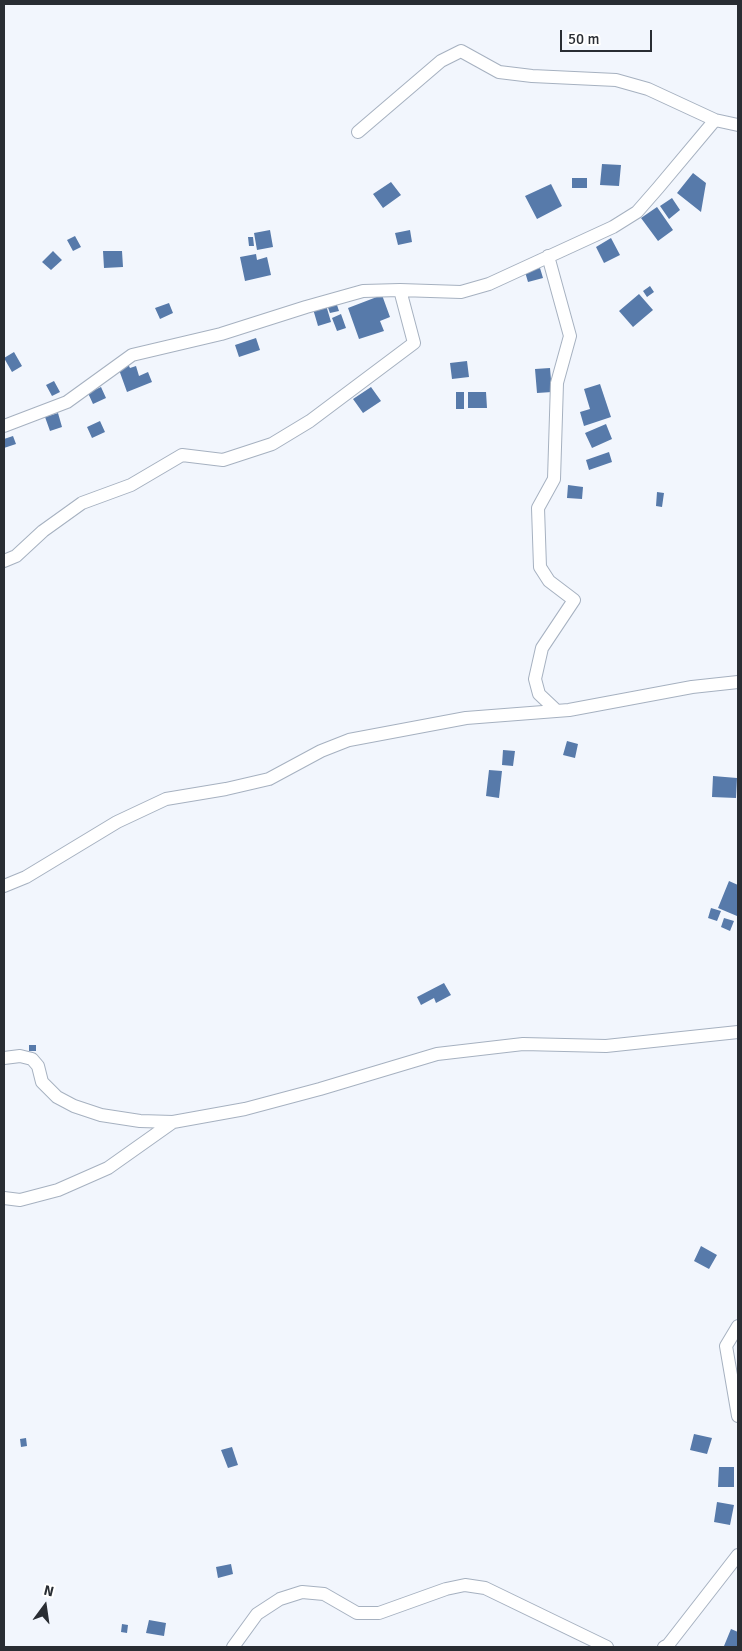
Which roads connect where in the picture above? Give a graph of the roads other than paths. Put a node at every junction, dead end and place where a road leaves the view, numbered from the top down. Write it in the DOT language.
graph roads {
  1 [pos="714,120"];
  2 [pos="738,125"];
  3 [pos="358,132"];
  4 [pos="548,256"];
  5 [pos="400,290"];
  6 [pos="4,426"];
  7 [pos="4,561"];
  8 [pos="738,682"];
  9 [pos="557,711"];
  10 [pos="4,886"];
  11 [pos="738,1032"];
  12 [pos="4,1058"];
  13 [pos="174,1122"];
  14 [pos="4,1198"];
  15 [pos="738,1326"];
  16 [pos="738,1416"];
  17 [pos="738,1555"];
  18 [pos="233,1647"];
  19 [pos="607,1647"];
  20 [pos="664,1647"];
  1 -- 2 [label="street"];
  1 -- 3 [label="street"];
  1 -- 4 [label="street"];
  4 -- 5 [label="street"];
  4 -- 9 [label="street"];
  5 -- 6 [label="street"];
  5 -- 7 [label="street"];
  8 -- 9 [label="street"];
  9 -- 10 [label="street"];
  11 -- 13 [label="street"];
  12 -- 13 [label="street"];
  13 -- 14 [label="street"];
  15 -- 16 [label="street"];
  17 -- 20 [label="street"];
  18 -- 19 [label="street"];
}
